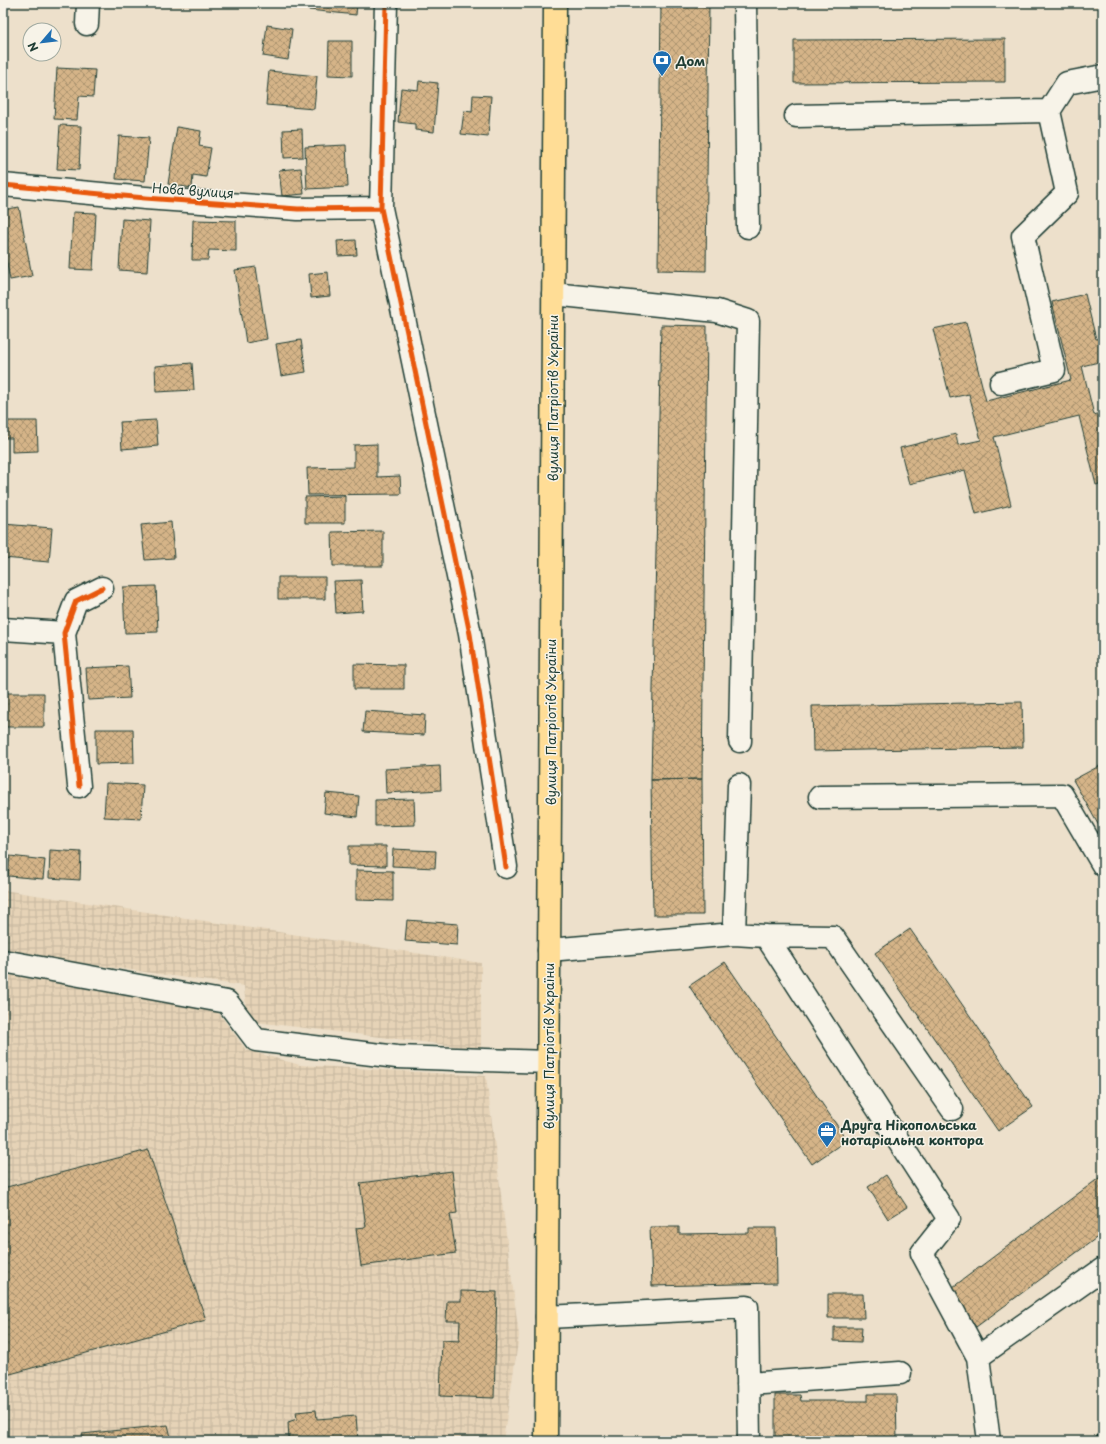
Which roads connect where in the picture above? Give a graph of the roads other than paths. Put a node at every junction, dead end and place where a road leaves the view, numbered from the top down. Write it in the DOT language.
graph roads {
  1 [pos="386,3"];
  2 [pos="554,3"];
  3 [pos="745,3"];
  4 [pos="1103,76"];
  5 [pos="1049,111"];
  6 [pos="796,116"];
  7 [pos="3,184"];
  8 [pos="381,208"];
  9 [pos="748,227"];
  10 [pos="553,294"];
  11 [pos="1001,383"];
  12 [pos="102,588"];
  13 [pos="3,630"];
  14 [pos="64,633"];
  15 [pos="740,741"];
  16 [pos="739,785"];
  17 [pos="79,786"];
  18 [pos="820,797"];
  19 [pos="1103,865"];
  20 [pos="506,867"];
  21 [pos="734,934"];
  22 [pos="766,936"];
  23 [pos="549,950"];
  24 [pos="3,962"];
  25 [pos="548,1062"];
  26 [pos="952,1109"];
  27 [pos="1103,1269"];
  28 [pos="547,1317"];
  29 [pos="978,1357"];
  30 [pos="900,1373"];
  31 [pos="748,1384"];
  32 [pos="546,1441"];
  33 [pos="749,1441"];
  34 [pos="989,1441"];
  1 -- 8 [label="street"];
  2 -- 10 [label="main road, вулиця Патріотів України"];
  3 -- 9 [label="street"];
  4 -- 5 [label="street"];
  5 -- 6 [label="street"];
  5 -- 11 [label="street"];
  7 -- 8 [label="street, Нова вулиця"];
  8 -- 20 [label="street"];
  10 -- 15 [label="street"];
  10 -- 23 [label="main road, вулиця Патріотів України"];
  12 -- 14 [label="street"];
  13 -- 14 [label="street"];
  14 -- 17 [label="street"];
  16 -- 21 [label="street"];
  18 -- 19 [label="street"];
  21 -- 22 [label="street"];
  21 -- 23 [label="street"];
  22 -- 26 [label="street"];
  22 -- 29 [label="street"];
  23 -- 25 [label="main road, вулиця Патріотів України"];
  24 -- 25 [label="street"];
  25 -- 28 [label="main road, вулиця Патріотів України"];
  27 -- 29 [label="street"];
  28 -- 31 [label="street"];
  28 -- 32 [label="main road, вулиця Патріотів України"];
  29 -- 34 [label="street"];
  30 -- 31 [label="street"];
  31 -- 33 [label="street"];
}
